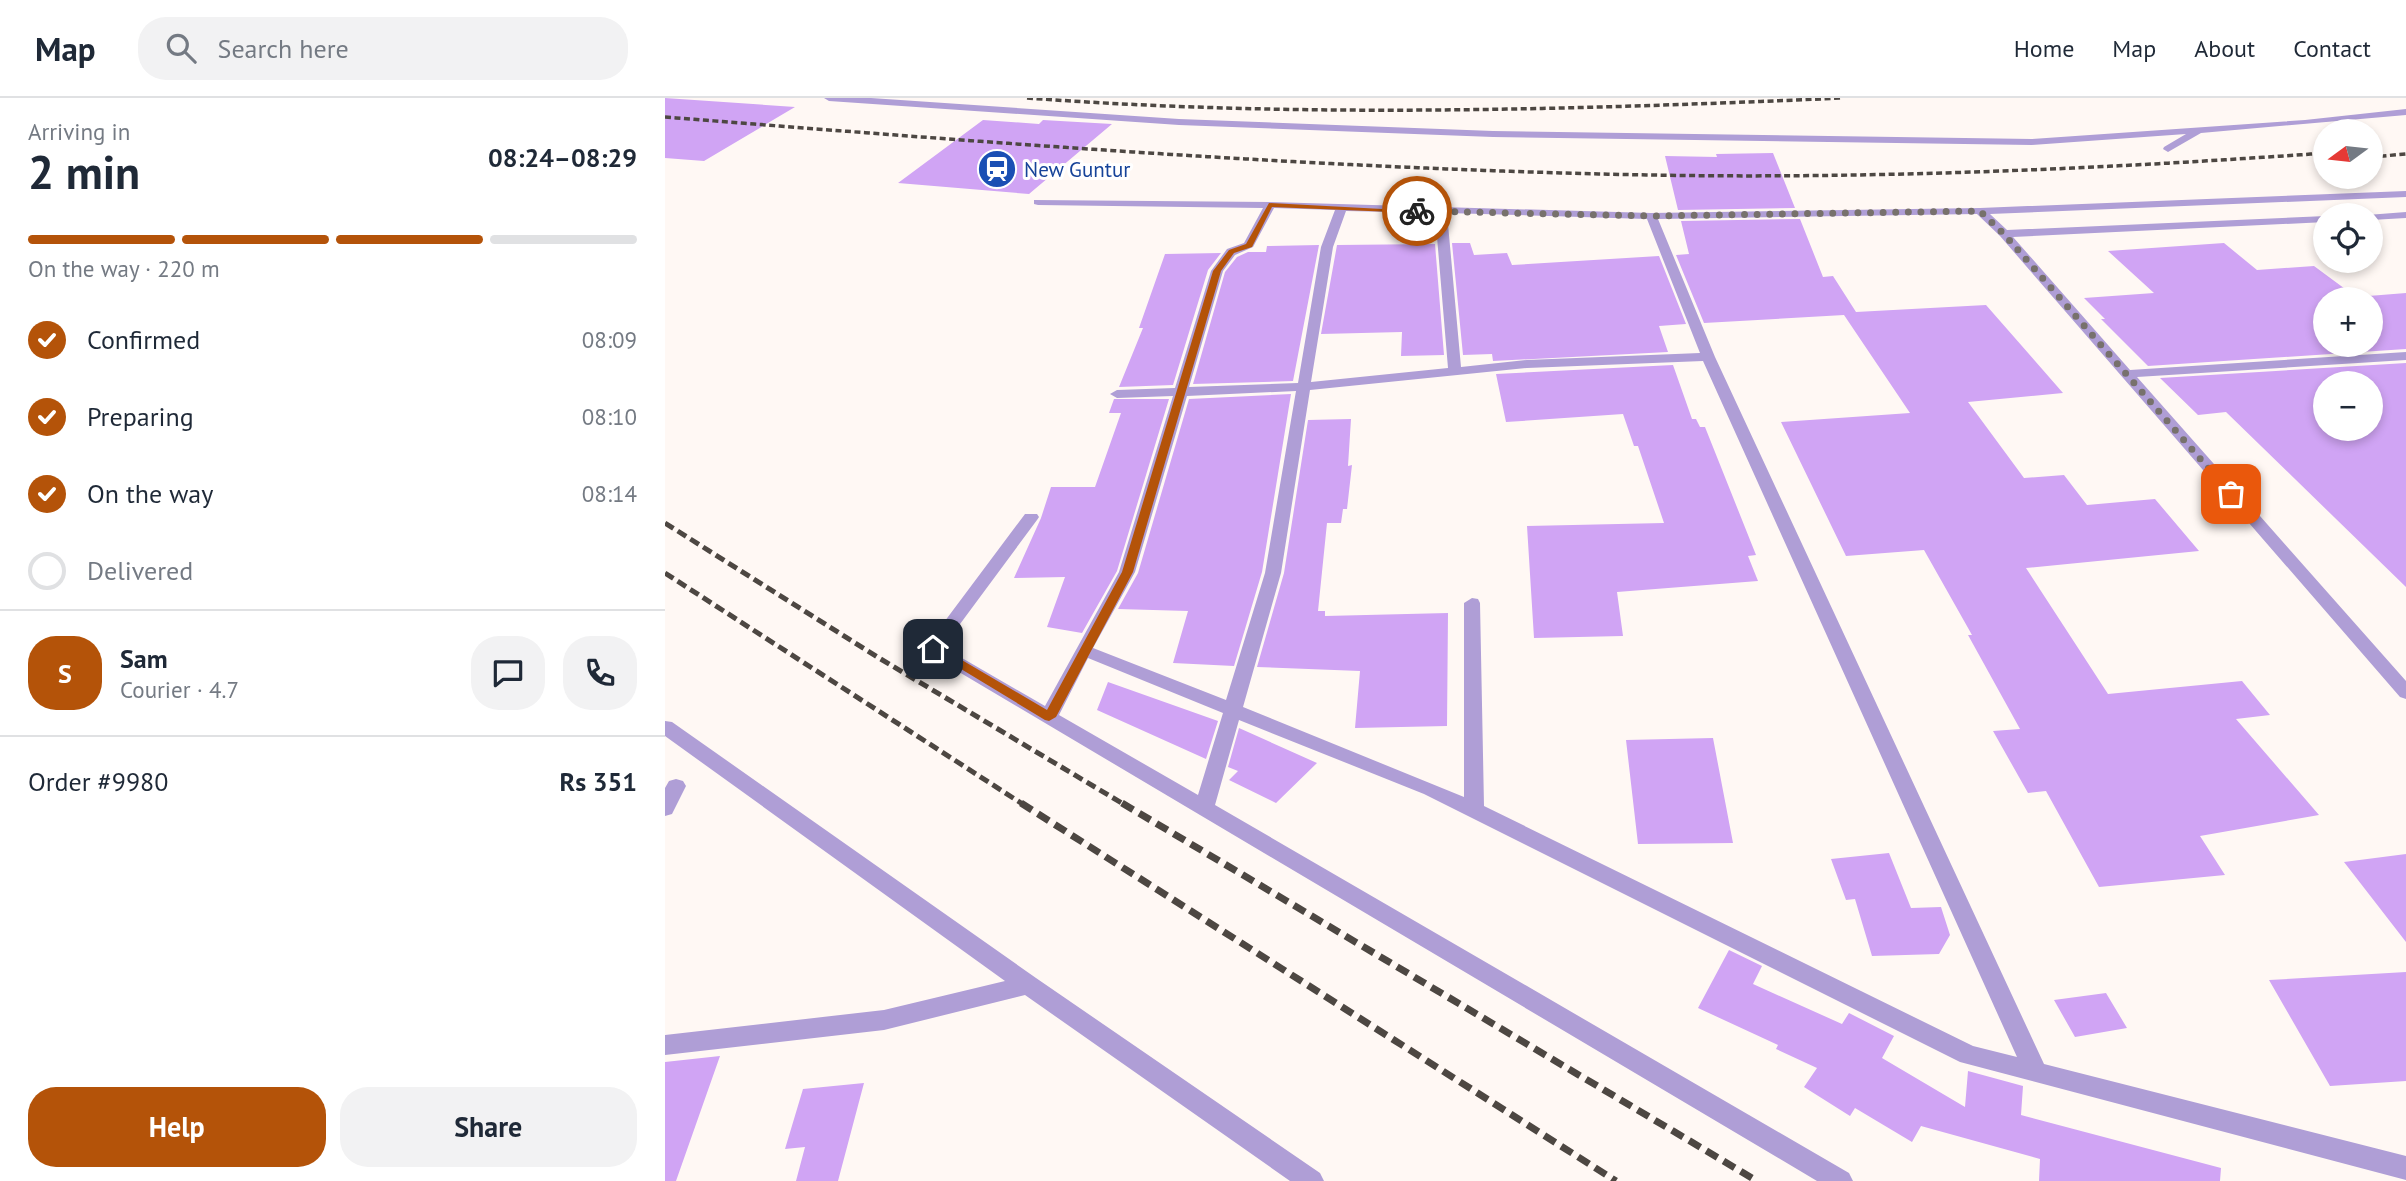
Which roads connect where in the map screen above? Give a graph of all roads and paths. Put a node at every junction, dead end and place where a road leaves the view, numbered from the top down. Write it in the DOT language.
graph roads {
  1 [pos="829,98"];
  2 [pos="2406,112"];
  3 [pos="2200,131"];
  4 [pos="2168,149"];
  5 [pos="2406,194"];
  6 [pos="1038,202"];
  7 [pos="1269,205"];
  8 [pos="1341,209"];
  9 [pos="1980,211"];
  10 [pos="1441,212"];
  11 [pos="2406,215"];
  12 [pos="1651,216"];
  13 [pos="2383,216"];
  14 [pos="2313,220"];
  15 [pos="2004,234"];
  16 [pos="1709,356"];
  17 [pos="2406,356"];
  18 [pos="1455,371"];
  19 [pos="2127,374"];
  20 [pos="1304,387"];
  21 [pos="1181,392"];
  22 [pos="1117,394"];
  23 [pos="1031,517"];
  24 [pos="1472,603"];
  25 [pos="1083,650"];
  26 [pos="2406,693"];
  27 [pos="1233,710"];
  28 [pos="1049,717"];
  29 [pos="665,727"];
  30 [pos="665,787"];
  31 [pos="1204,808"];
  32 [pos="665,809"];
  33 [pos="1474,810"];
  34 [pos="1028,985"];
  35 [pos="665,1045"];
  36 [pos="2036,1073"];
  37 [pos="2406,1168"];
  38 [pos="1311,1181"];
  39 [pos="1840,1181"];
  1 -- 3 [label="street"];
  2 -- 3 [label="street"];
  3 -- 4 [label="street"];
  5 -- 9 [label="street"];
  6 -- 7 [label="street"];
  7 -- 8 [label="street"];
  7 -- 21 [label="street"];
  8 -- 10 [label="street"];
  8 -- 20 [label="street"];
  9 -- 12 [label="street"];
  9 -- 15 [label="street"];
  10 -- 12 [label="street"];
  10 -- 18 [label="street"];
  11 -- 13 [label="street"];
  12 -- 16 [label="street"];
  14 -- 15 [label="street"];
  15 -- 19 [label="street"];
  16 -- 18 [label="street"];
  16 -- 36 [label="street"];
  17 -- 19 [label="street"];
  18 -- 20 [label="street"];
  19 -- 26 [label="street"];
  20 -- 21 [label="street"];
  20 -- 27 [label="street"];
  21 -- 22 [label="street"];
  21 -- 25 [label="street"];
  23 -- 28 [label="street"];
  24 -- 33 [label="street"];
  25 -- 27 [label="street"];
  25 -- 28 [label="street"];
  27 -- 31 [label="street"];
  27 -- 33 [label="street"];
  28 -- 31 [label="street"];
  29 -- 34 [label="street"];
  30 -- 32 [label="street"];
  31 -- 39 [label="street"];
  33 -- 36 [label="street"];
  34 -- 35 [label="street"];
  34 -- 38 [label="street"];
  36 -- 37 [label="street"];
}
